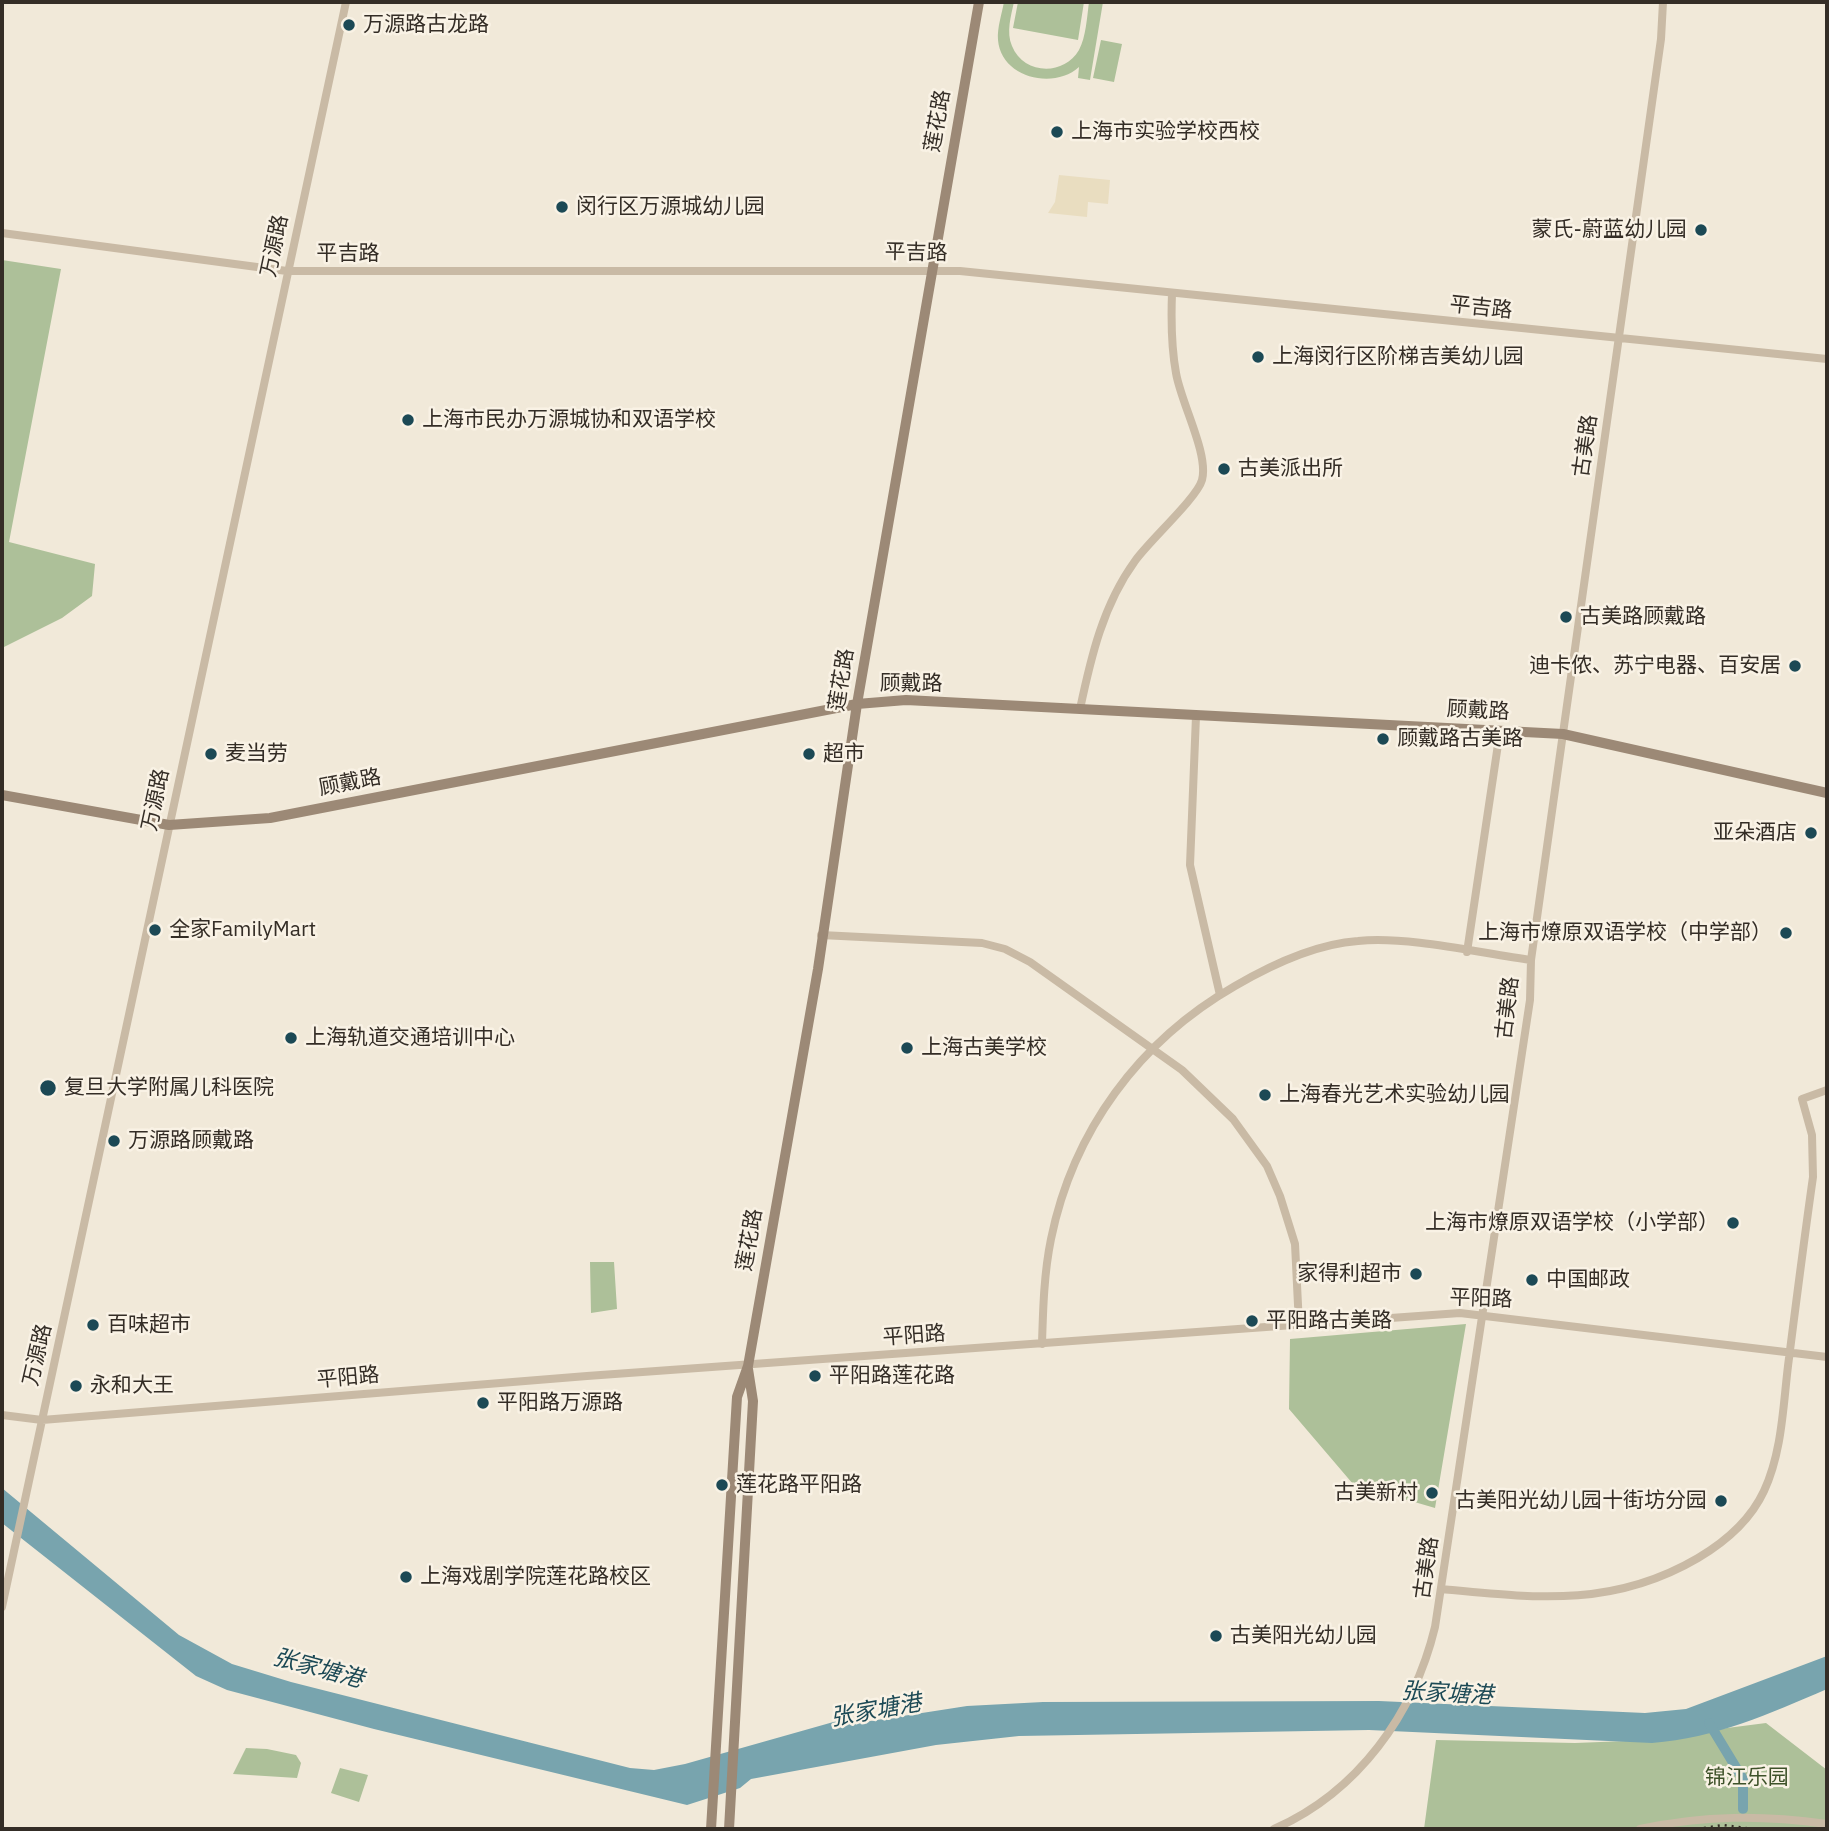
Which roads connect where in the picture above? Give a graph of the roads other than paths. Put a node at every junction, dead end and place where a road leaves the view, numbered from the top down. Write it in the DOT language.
graph roads {
  1 [pos="346,2"];
  2 [pos="979,2"];
  3 [pos="1663,2"];
  4 [pos="2,233"];
  5 [pos="931,270"];
  6 [pos="287,271"];
  7 [pos="1172,293"];
  8 [pos="1619,339"];
  9 [pos="1827,359"];
  10 [pos="858,704"];
  11 [pos="1080,709"];
  12 [pos="1195,716"];
  13 [pos="1500,731"];
  14 [pos="1563,734"];
  15 [pos="1827,793"];
  16 [pos="2,795"];
  17 [pos="169,825"];
  18 [pos="821,935"];
  19 [pos="1467,951"];
  20 [pos="1531,960"];
  21 [pos="1220,995"];
  22 [pos="1150,1048"];
  23 [pos="1827,1090"];
  24 [pos="1481,1313"];
  25 [pos="1299,1325"];
  26 [pos="1042,1344"];
  27 [pos="1790,1353"];
  28 [pos="1827,1357"];
  29 [pos="748,1366"];
  30 [pos="2,1415"];
  31 [pos="41,1420"];
  32 [pos="1441,1589"];
  33 [pos="2,1607"];
  34 [pos="1686,1820"];
  35 [pos="1827,1824"];
  36 [pos="711,1829"];
  37 [pos="729,1829"];
  38 [pos="1274,1829"];
  39 [pos="1640,1829"];
  40 [pos="1683,1829"];
  1 -- 6 [label="street, 万源路"];
  2 -- 5 [label="main road, 莲花路"];
  3 -- 8 [label="street, 古美路"];
  4 -- 6 [label="street, 平吉路"];
  5 -- 6 [label="street, 平吉路"];
  5 -- 7 [label="street, 平吉路"];
  5 -- 10 [label="main road, 莲花路"];
  6 -- 17 [label="street, 万源路"];
  7 -- 8 [label="street, 平吉路"];
  7 -- 11 [label="street"];
  8 -- 9 [label="street, 平吉路"];
  8 -- 14 [label="street, 古美路"];
  10 -- 11 [label="main road, 顾戴路"];
  10 -- 17 [label="main road, 顾戴路"];
  10 -- 18 [label="main road, 莲花路"];
  11 -- 12 [label="main road, 顾戴路"];
  12 -- 13 [label="main road, 顾戴路"];
  12 -- 21 [label="street"];
  13 -- 14 [label="main road, 顾戴路"];
  13 -- 19 [label="street"];
  14 -- 15 [label="main road, 顾戴路"];
  14 -- 20 [label="street, 古美路"];
  16 -- 17 [label="main road, 顾戴路"];
  17 -- 31 [label="street, 万源路"];
  18 -- 22 [label="street"];
  18 -- 29 [label="main road, 莲花路"];
  19 -- 20 [label="street"];
  19 -- 21 [label="street"];
  20 -- 24 [label="street, 古美路"];
  21 -- 22 [label="street"];
  22 -- 25 [label="street"];
  22 -- 26 [label="street"];
  23 -- 27 [label="street"];
  24 -- 25 [label="street, 平阳路"];
  24 -- 27 [label="street, 平阳路"];
  24 -- 32 [label="street, 古美路"];
  25 -- 26 [label="street, 平阳路"];
  26 -- 29 [label="street, 平阳路"];
  27 -- 28 [label="street, 平阳路"];
  27 -- 32 [label="street"];
  29 -- 31 [label="street, 平阳路"];
  29 -- 36 [label="main road, 莲花路"];
  29 -- 37 [label="main road, 莲花路"];
  30 -- 31 [label="street, 平阳路"];
  31 -- 33 [label="street, 万源路"];
  32 -- 38 [label="street, 古美路"];
  34 -- 35 [label="street"];
  34 -- 39 [label="street"];
  34 -- 40 [label="street"];
}
